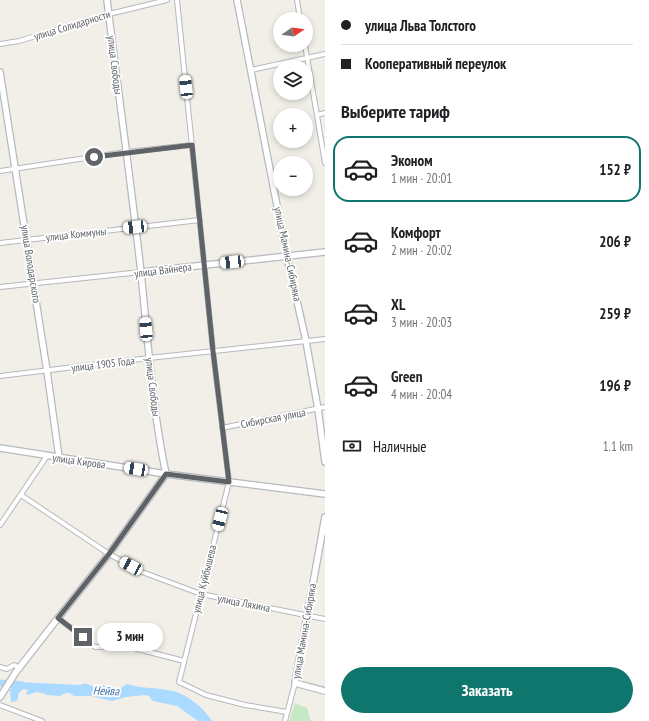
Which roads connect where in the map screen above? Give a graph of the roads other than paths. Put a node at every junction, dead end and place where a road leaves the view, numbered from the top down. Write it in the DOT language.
graph roads {
  1 [pos="107,0"];
  2 [pos="167,0"];
  3 [pos="177,0"];
  4 [pos="237,0"];
  5 [pos="297,0"];
  6 [pos="299,12"];
  7 [pos="109,14"];
  8 [pos="0,44"];
  9 [pos="306,52"];
  10 [pos="325,54"];
  11 [pos="307,58"];
  12 [pos="251,70"];
  13 [pos="0,72"];
  14 [pos="325,113"];
  15 [pos="317,115"];
  16 [pos="192,145"];
  17 [pos="126,152"];
  18 [pos="325,163"];
  19 [pos="15,168"];
  20 [pos="0,171"];
  21 [pos="200,220"];
  22 [pos="135,227"];
  23 [pos="27,239"];
  24 [pos="0,243"];
  25 [pos="325,252"];
  26 [pos="287,256"];
  27 [pos="204,265"];
  28 [pos="141,272"];
  29 [pos="34,283"];
  30 [pos="0,287"];
  31 [pos="325,338"];
  32 [pos="306,341"];
  33 [pos="213,351"];
  34 [pos="149,358"];
  35 [pos="47,371"];
  36 [pos="0,376"];
  37 [pos="325,407"];
  38 [pos="318,409"];
  39 [pos="222,428"];
  40 [pos="0,448"];
  41 [pos="47,456"];
  42 [pos="59,457"];
  43 [pos="325,462"];
  44 [pos="166,474"];
  45 [pos="229,482"];
  46 [pos="325,494"];
  47 [pos="21,495"];
  48 [pos="325,517"];
  49 [pos="0,526"];
  50 [pos="109,554"];
  51 [pos="201,594"];
  52 [pos="307,615"];
  53 [pos="58,618"];
  54 [pos="325,619"];
  55 [pos="184,661"];
  56 [pos="0,667"];
  57 [pos="18,670"];
  58 [pos="295,683"];
  59 [pos="325,691"];
  60 [pos="1,696"];
  61 [pos="0,705"];
  62 [pos="287,712"];
  63 [pos="42,721"];
  64 [pos="285,721"];
  1 -- 7 [label="main road, улица Свободы"];
  2 -- 7 [label="street, улица Солидарности"];
  3 -- 16 [label="street, улица Куйбышева"];
  4 -- 12 [label="main road, улица Мамина-Сибиряка"];
  5 -- 6 [label="street"];
  7 -- 8 [label="street, улица Солидарности"];
  7 -- 17 [label="main road, улица Свободы"];
  9 -- 11 [label="street"];
  10 -- 11 [label="street"];
  11 -- 12 [label="street"];
  11 -- 15 [label="street"];
  12 -- 26 [label="main road, улица Мамина-Сибиряка"];
  13 -- 19 [label="main road, улица Володарского"];
  14 -- 15 [label="street"];
  15 -- 18 [label="street"];
  16 -- 17 [label="street"];
  16 -- 21 [label="street, улица Куйбышева"];
  17 -- 19 [label="street"];
  17 -- 22 [label="main road, улица Свободы"];
  19 -- 20 [label="street"];
  19 -- 23 [label="main road, улица Володарского"];
  21 -- 22 [label="street, улица Коммуны"];
  21 -- 27 [label="street, улица Куйбышева"];
  22 -- 23 [label="street, улица Коммуны"];
  22 -- 28 [label="main road, улица Свободы"];
  23 -- 24 [label="street, улица Коммуны"];
  23 -- 29 [label="main road, улица Володарского"];
  25 -- 26 [label="main road, улица Вайнера"];
  26 -- 27 [label="main road, улица Вайнера"];
  26 -- 32 [label="main road, улица Мамина-Сибиряка"];
  27 -- 28 [label="main road, улица Вайнера"];
  27 -- 33 [label="street, улица Куйбышева"];
  28 -- 29 [label="street, улица Вайнера"];
  28 -- 34 [label="main road, улица Свободы"];
  29 -- 30 [label="street, улица Вайнера"];
  29 -- 35 [label="main road, улица Володарского"];
  31 -- 32 [label="street, улица 1905 Года"];
  32 -- 33 [label="street, улица 1905 Года"];
  32 -- 38 [label="main road, улица Мамина-Сибиряка"];
  33 -- 34 [label="street, улица 1905 Года"];
  33 -- 39 [label="street, улица Куйбышева"];
  34 -- 35 [label="street, улица 1905 Года"];
  34 -- 44 [label="main road, улица Свободы"];
  35 -- 36 [label="street, улица 1905 Года"];
  35 -- 42 [label="main road, улица Володарского"];
  37 -- 38 [label="street, Сибирская улица"];
  38 -- 39 [label="street, Сибирская улица"];
  38 -- 43 [label="main road, улица Мамина-Сибиряка"];
  39 -- 45 [label="street, улица Куйбышева"];
  40 -- 41 [label="main road, улица Кирова"];
  41 -- 42 [label="main road, улица Кирова"];
  41 -- 47 [label="street"];
  42 -- 44 [label="main road, улица Кирова"];
  44 -- 45 [label="main road, улица Кирова"];
  44 -- 50 [label="main road"];
  45 -- 46 [label="main road, улица Кирова"];
  45 -- 51 [label="street, улица Куйбышева"];
  47 -- 49 [label="street"];
  47 -- 50 [label="street, улица Ляхина"];
  48 -- 52 [label="main road, улица Мамина-Сибиряка"];
  50 -- 51 [label="street, улица Ляхина"];
  50 -- 53 [label="main road"];
  51 -- 52 [label="street, улица Ляхина"];
  51 -- 55 [label="street, улица Куйбышева"];
  52 -- 54 [label="street, улица Ляхина"];
  52 -- 58 [label="main road, улица Мамина-Сибиряка"];
  53 -- 55 [label="street"];
  53 -- 57 [label="main road"];
  55 -- 62 [label="street, улица Куйбышева"];
  56 -- 57 [label="street"];
  57 -- 60 [label="main road"];
  58 -- 59 [label="main road"];
  58 -- 62 [label="street, улица Мамина-Сибиряка"];
  61 -- 63 [label="street"];
  62 -- 64 [label="street, улица Мамина-Сибиряка"];
}
